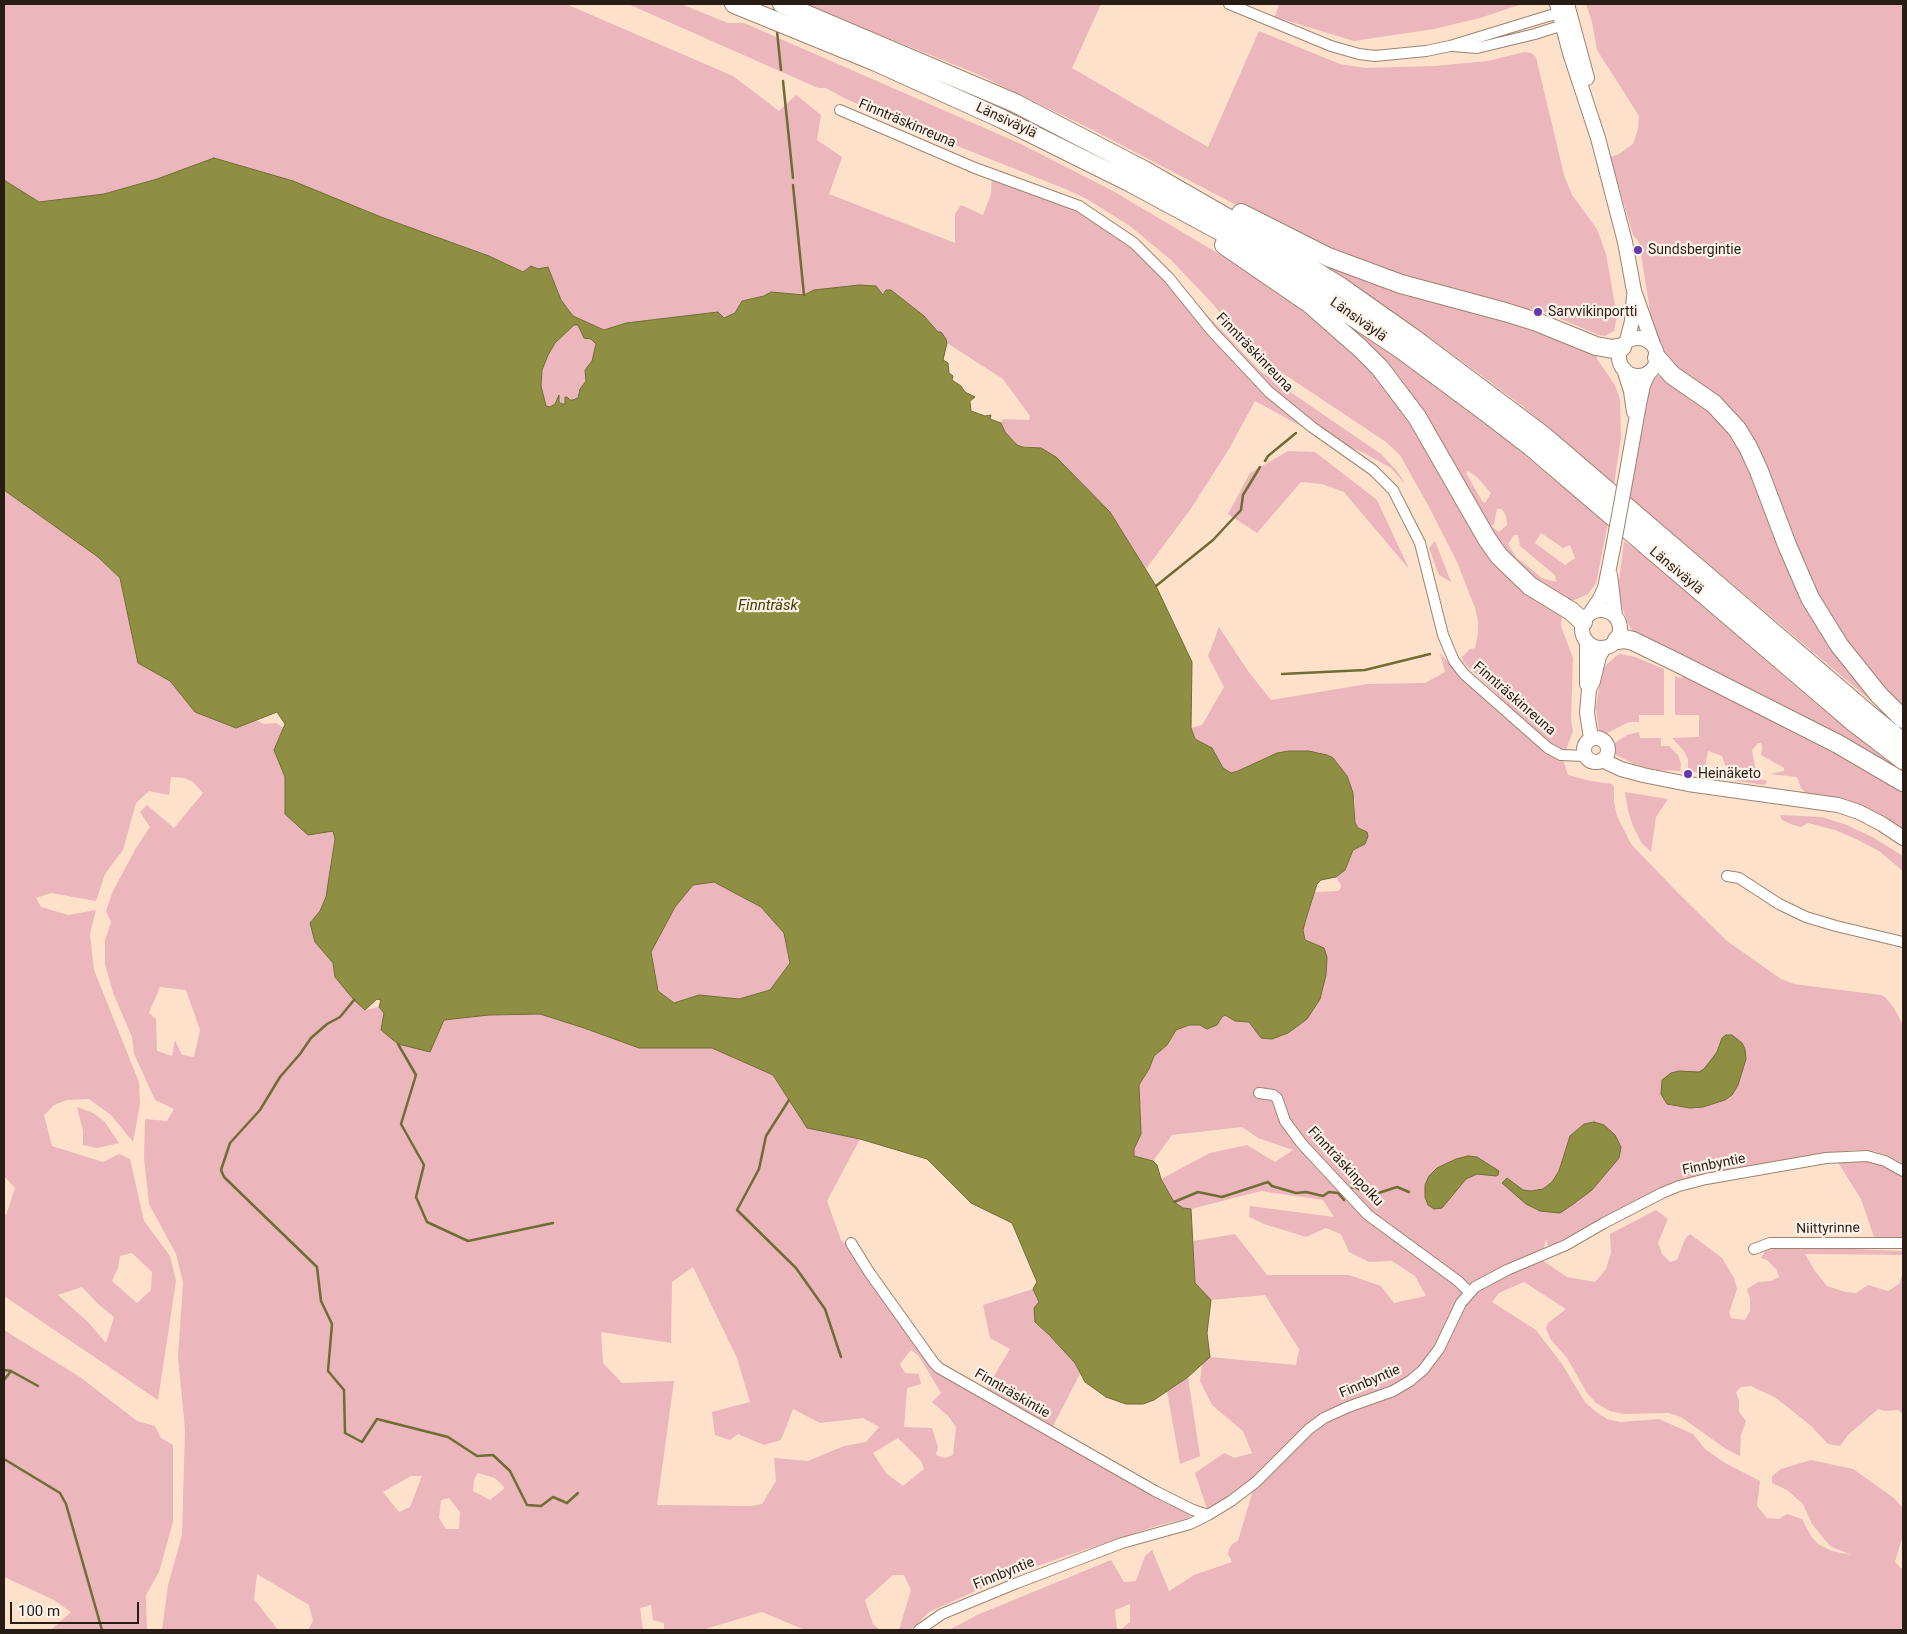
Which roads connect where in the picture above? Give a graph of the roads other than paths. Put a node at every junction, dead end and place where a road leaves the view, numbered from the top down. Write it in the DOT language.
graph roads {
  1 [pos="734,4"];
  2 [pos="782,4"];
  3 [pos="1229,4"];
  4 [pos="1563,13"];
  5 [pos="840,110"];
  6 [pos="1144,170"];
  7 [pos="1131,182"];
  8 [pos="1634,291"];
  9 [pos="1624,344"];
  10 [pos="1653,358"];
  11 [pos="1624,369"];
  12 [pos="1635,420"];
  13 [pos="1609,572"];
  14 [pos="1615,616"];
  15 [pos="1587,617"];
  16 [pos="1587,642"];
  17 [pos="1611,644"];
  18 [pos="1589,689"];
  19 [pos="1903,719"];
  20 [pos="1591,738"];
  21 [pos="1903,742"];
  22 [pos="1585,756"];
  23 [pos="1602,760"];
  24 [pos="1903,760"];
  25 [pos="1903,782"];
  26 [pos="1903,838"];
  27 [pos="1727,876"];
  28 [pos="1903,942"];
  29 [pos="1259,1093"];
  30 [pos="1903,1171"];
  31 [pos="851,1242"];
  32 [pos="1903,1242"];
  33 [pos="1754,1249"];
  34 [pos="1470,1292"];
  35 [pos="1208,1515"];
  36 [pos="919,1630"];
  1 -- 7 [label="highway, Länsiväylä"];
  2 -- 6 [label="highway, Länsiväylä"];
  3 -- 4 [label="street"];
  4 -- 8 [label="main road"];
  5 -- 22 [label="street, Finnträskinreuna"];
  6 -- 9 [label="highway"];
  6 -- 21 [label="highway, Länsiväylä"];
  7 -- 15 [label="highway"];
  7 -- 24 [label="highway, Länsiväylä"];
  8 -- 9 [label="main road"];
  8 -- 10 [label="main road"];
  9 -- 10 [label="main road"];
  9 -- 11 [label="main road"];
  10 -- 11 [label="main road"];
  10 -- 12 [label="main road"];
  10 -- 19 [label="highway"];
  11 -- 12 [label="main road"];
  12 -- 13 [label="main road, bridge"];
  13 -- 14 [label="main road"];
  13 -- 15 [label="main road"];
  14 -- 15 [label="main road"];
  14 -- 17 [label="main road"];
  15 -- 16 [label="main road"];
  16 -- 17 [label="main road"];
  16 -- 18 [label="main road"];
  17 -- 18 [label="main road"];
  17 -- 25 [label="highway"];
  18 -- 20 [label="main road"];
  20 -- 22 [label="main road"];
  20 -- 23 [label="main road"];
  22 -- 23 [label="main road"];
  23 -- 26 [label="main road"];
  27 -- 28 [label="street"];
  29 -- 34 [label="street, Finnträskinpolku"];
  30 -- 34 [label="street, Finnbyntie"];
  31 -- 35 [label="street, Finnträskintie"];
  32 -- 33 [label="street, Niittyrinne"];
  34 -- 35 [label="street, Finnbyntie"];
  35 -- 36 [label="street, Finnbyntie"];
}
